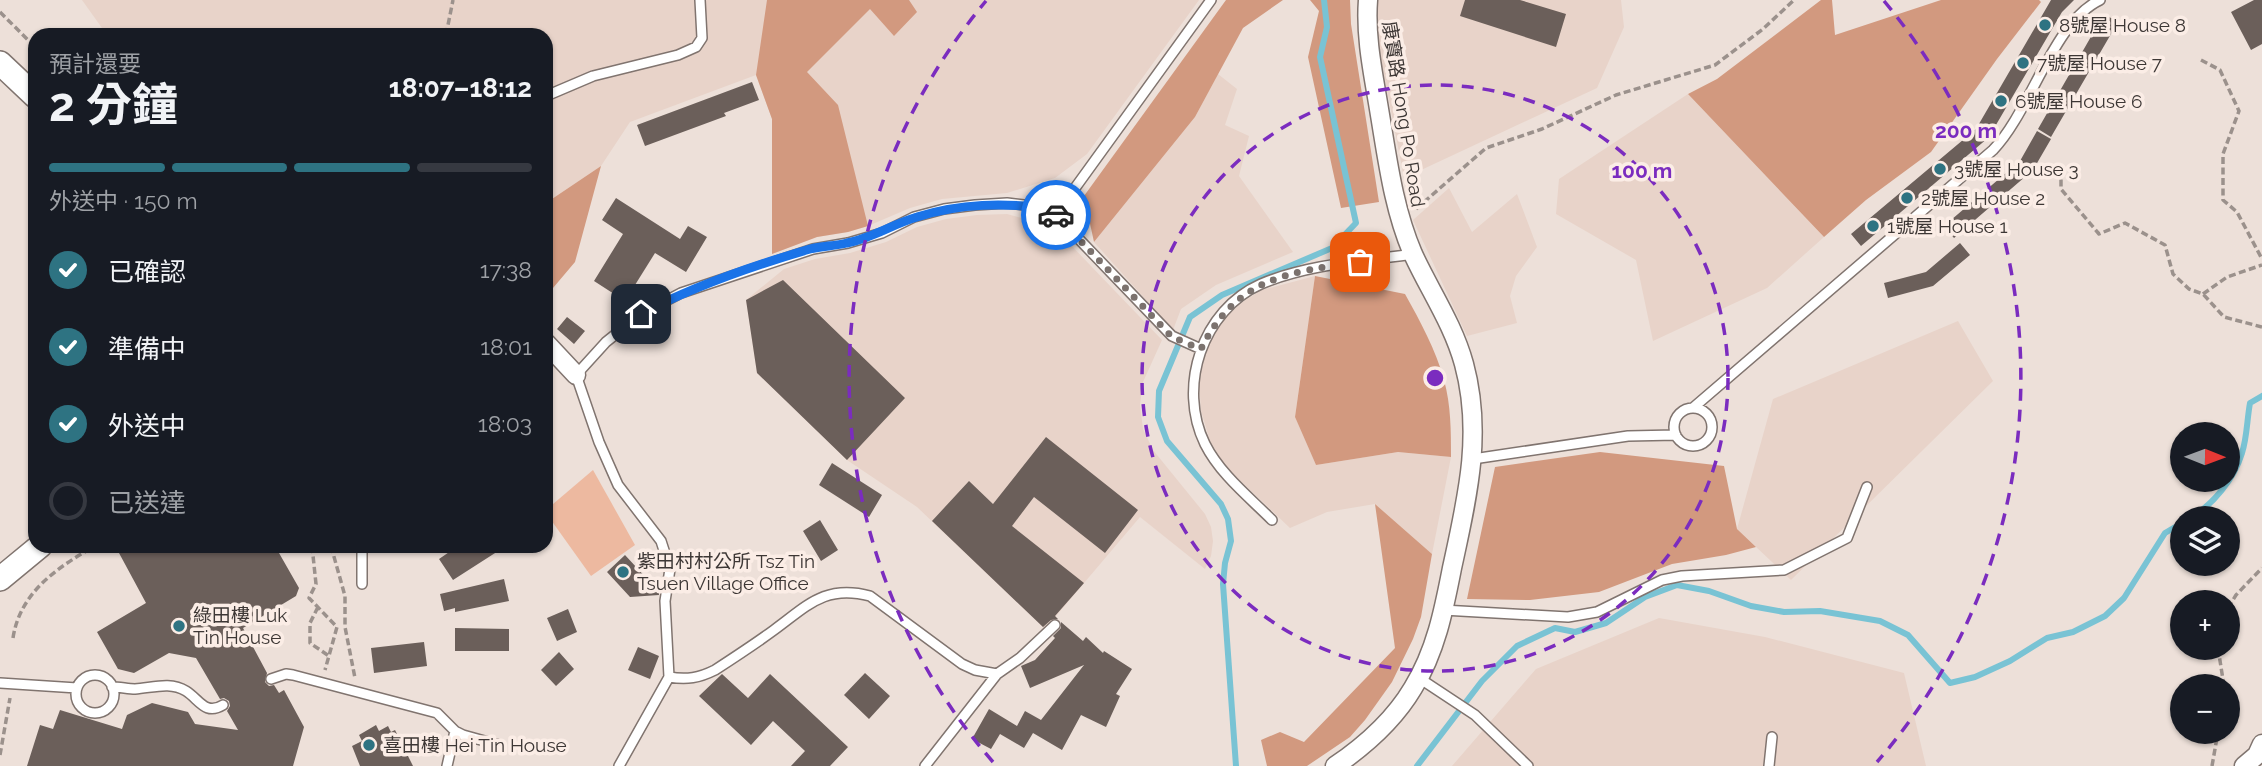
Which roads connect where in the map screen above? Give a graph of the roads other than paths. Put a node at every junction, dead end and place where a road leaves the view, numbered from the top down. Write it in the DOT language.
graph roads {
  1 [pos="700,0"];
  2 [pos="1212,0"];
  3 [pos="1368,0"];
  4 [pos="2100,0"];
  5 [pos="0,63"];
  6 [pos="28,89"];
  7 [pos="553,93"];
  8 [pos="1049,208"];
  9 [pos="1414,254"];
  10 [pos="1201,349"];
  11 [pos="553,350"];
  12 [pos="576,375"];
  13 [pos="1694,407"];
  14 [pos="1676,435"];
  15 [pos="1473,459"];
  16 [pos="1867,487"];
  17 [pos="1272,520"];
  18 [pos="32,553"];
  19 [pos="362,553"];
  20 [pos="0,579"];
  21 [pos="362,584"];
  22 [pos="1443,610"];
  23 [pos="1055,625"];
  24 [pos="997,674"];
  25 [pos="669,677"];
  26 [pos="1419,678"];
  27 [pos="271,679"];
  28 [pos="0,683"];
  29 [pos="113,687"];
  30 [pos="78,688"];
  31 [pos="223,705"];
  32 [pos="456,731"];
  33 [pos="1772,737"];
  34 [pos="2262,744"];
  35 [pos="499,745"];
  36 [pos="447,766"];
  37 [pos="619,766"];
  38 [pos="925,766"];
  39 [pos="1335,766"];
  40 [pos="1528,766"];
  41 [pos="1769,766"];
  42 [pos="2244,766"];
  1 -- 7 [label="lane"];
  2 -- 8 [label="lane"];
  3 -- 9 [label="street, 康寶路 Hong Po Road"];
  4 -- 13 [label="lane"];
  5 -- 6 [label="street"];
  8 -- 10 [label="lane"];
  8 -- 12 [label="lane"];
  9 -- 10 [label="lane"];
  9 -- 15 [label="street, 康寶路 Hong Po Road"];
  10 -- 17 [label="lane"];
  11 -- 12 [label="street"];
  12 -- 25 [label="lane"];
  13 -- 14 [label="lane"];
  13 -- 14 [label="lane"];
  14 -- 15 [label="lane"];
  15 -- 22 [label="street, 康寶路 Hong Po Road"];
  16 -- 22 [label="lane"];
  18 -- 20 [label="street"];
  19 -- 21 [label="lane"];
  22 -- 26 [label="street, 康寶路 Hong Po Road"];
  23 -- 24 [label="lane"];
  24 -- 25 [label="lane"];
  24 -- 38 [label="lane"];
  25 -- 37 [label="lane"];
  26 -- 39 [label="street, 康寶路 Hong Po Road"];
  26 -- 40 [label="lane"];
  27 -- 32 [label="lane"];
  28 -- 30 [label="lane"];
  29 -- 30 [label="lane"];
  29 -- 30 [label="lane"];
  29 -- 31 [label="lane"];
  32 -- 35 [label="lane"];
  32 -- 36 [label="lane"];
  33 -- 41 [label="lane"];
  34 -- 42 [label="street"];
}
